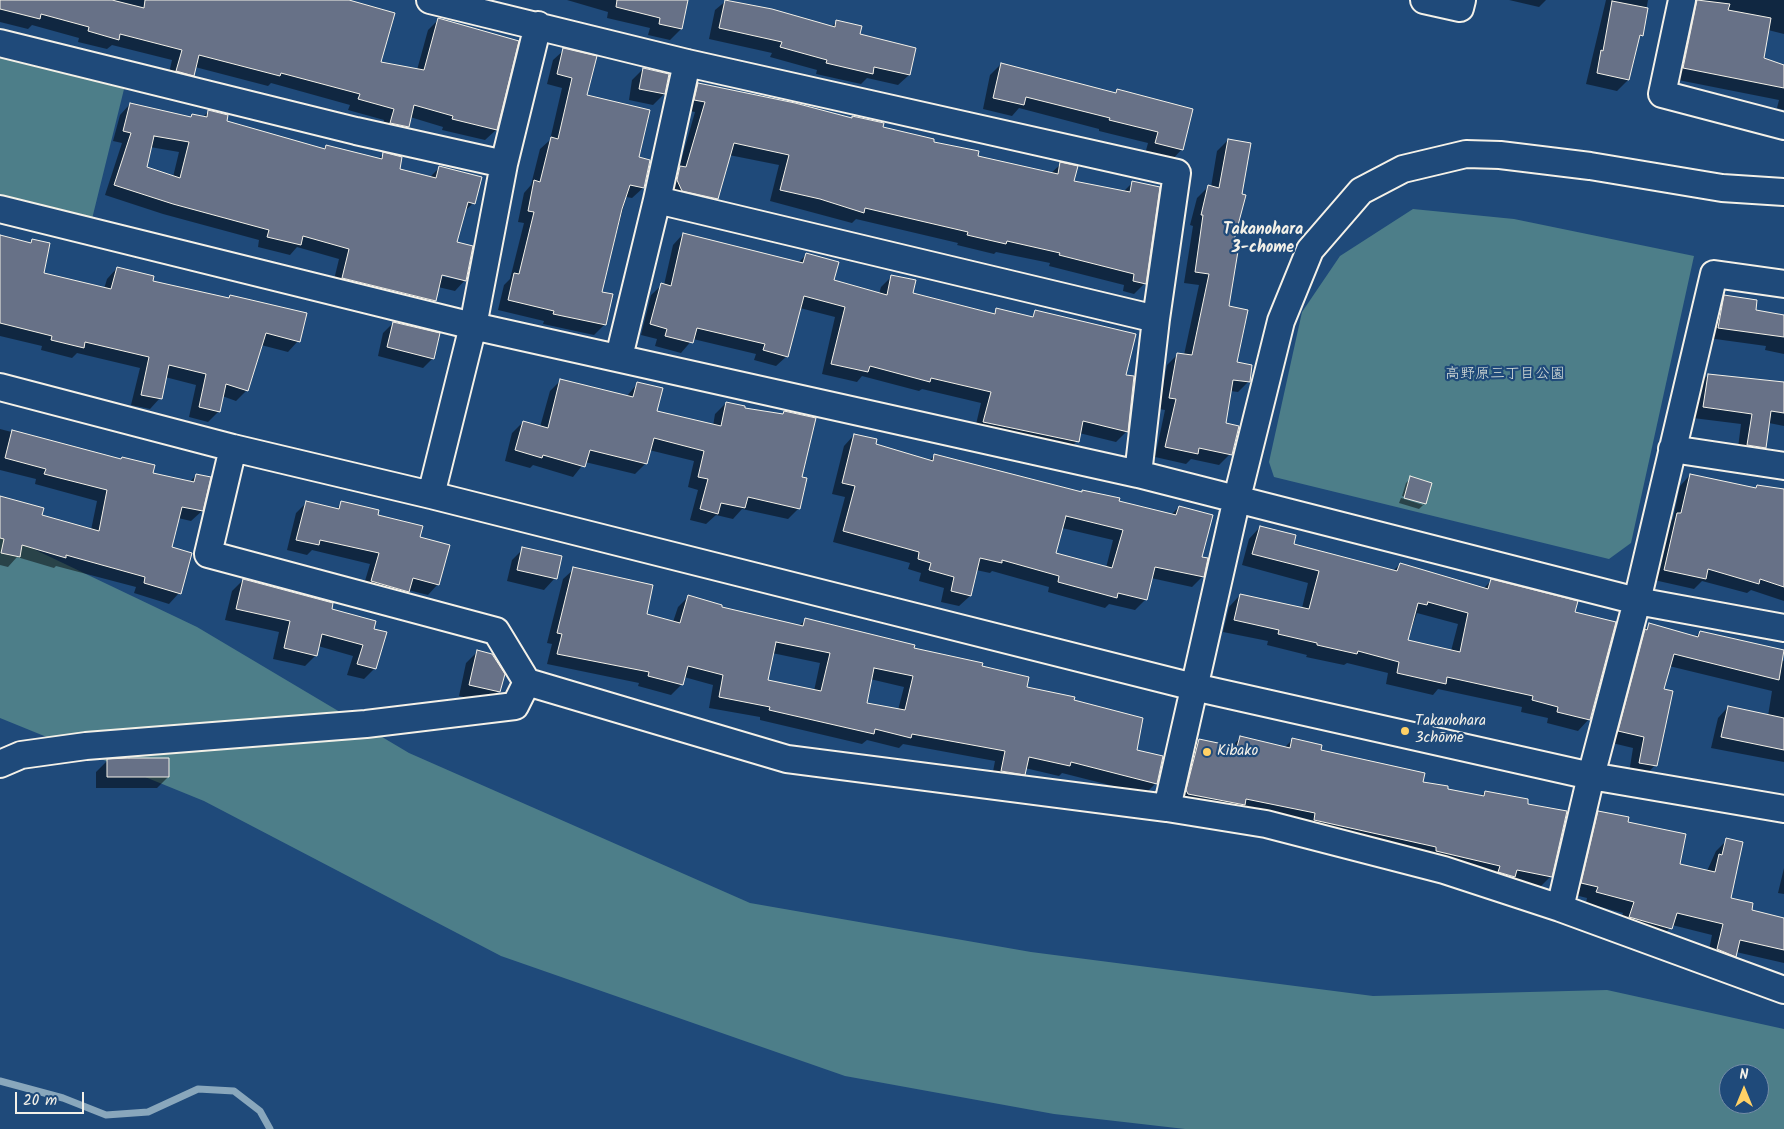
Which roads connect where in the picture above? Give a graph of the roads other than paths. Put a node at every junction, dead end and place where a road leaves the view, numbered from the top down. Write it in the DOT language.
graph roads {
  1 [pos="430,0"];
  2 [pos="1424,0"];
  3 [pos="1462,0"];
  4 [pos="1682,0"];
  5 [pos="538,25"];
  6 [pos="0,43"];
  7 [pos="687,62"];
  8 [pos="1784,126"];
  9 [pos="504,164"];
  10 [pos="1784,192"];
  11 [pos="657,200"];
  12 [pos="0,209"];
  13 [pos="1784,284"];
  14 [pos="1156,319"];
  15 [pos="473,326"];
  16 [pos="619,357"];
  17 [pos="1,392"];
  18 [pos="233,448"];
  19 [pos="1672,449"];
  20 [pos="1784,466"];
  21 [pos="1138,474"];
  22 [pos="431,495"];
  23 [pos="1237,498"];
  24 [pos="1637,601"];
  25 [pos="1784,628"];
  26 [pos="527,682"];
  27 [pos="1194,687"];
  28 [pos="0,764"];
  29 [pos="1591,776"];
  30 [pos="1167,808"];
  31 [pos="1784,809"];
  32 [pos="1560,908"];
  33 [pos="1784,990"];
  1 -- 5 [label="street"];
  2 -- 3 [label="street"];
  4 -- 8 [label="street"];
  5 -- 7 [label="street"];
  5 -- 9 [label="street"];
  6 -- 9 [label="street"];
  7 -- 11 [label="street"];
  7 -- 14 [label="street"];
  9 -- 15 [label="street"];
  10 -- 23 [label="street"];
  11 -- 14 [label="street"];
  11 -- 16 [label="street"];
  12 -- 15 [label="street"];
  13 -- 19 [label="street"];
  14 -- 21 [label="street"];
  15 -- 16 [label="street"];
  15 -- 22 [label="street"];
  16 -- 21 [label="street"];
  17 -- 18 [label="street"];
  18 -- 22 [label="street"];
  18 -- 26 [label="street"];
  19 -- 20 [label="street"];
  19 -- 24 [label="street"];
  21 -- 23 [label="street"];
  22 -- 27 [label="street"];
  23 -- 24 [label="street"];
  23 -- 27 [label="street"];
  24 -- 25 [label="street"];
  24 -- 29 [label="street"];
  26 -- 28 [label="street"];
  26 -- 30 [label="street"];
  27 -- 29 [label="street"];
  27 -- 30 [label="street"];
  29 -- 31 [label="street"];
  29 -- 32 [label="street"];
  30 -- 32 [label="street"];
  32 -- 33 [label="street"];
}
